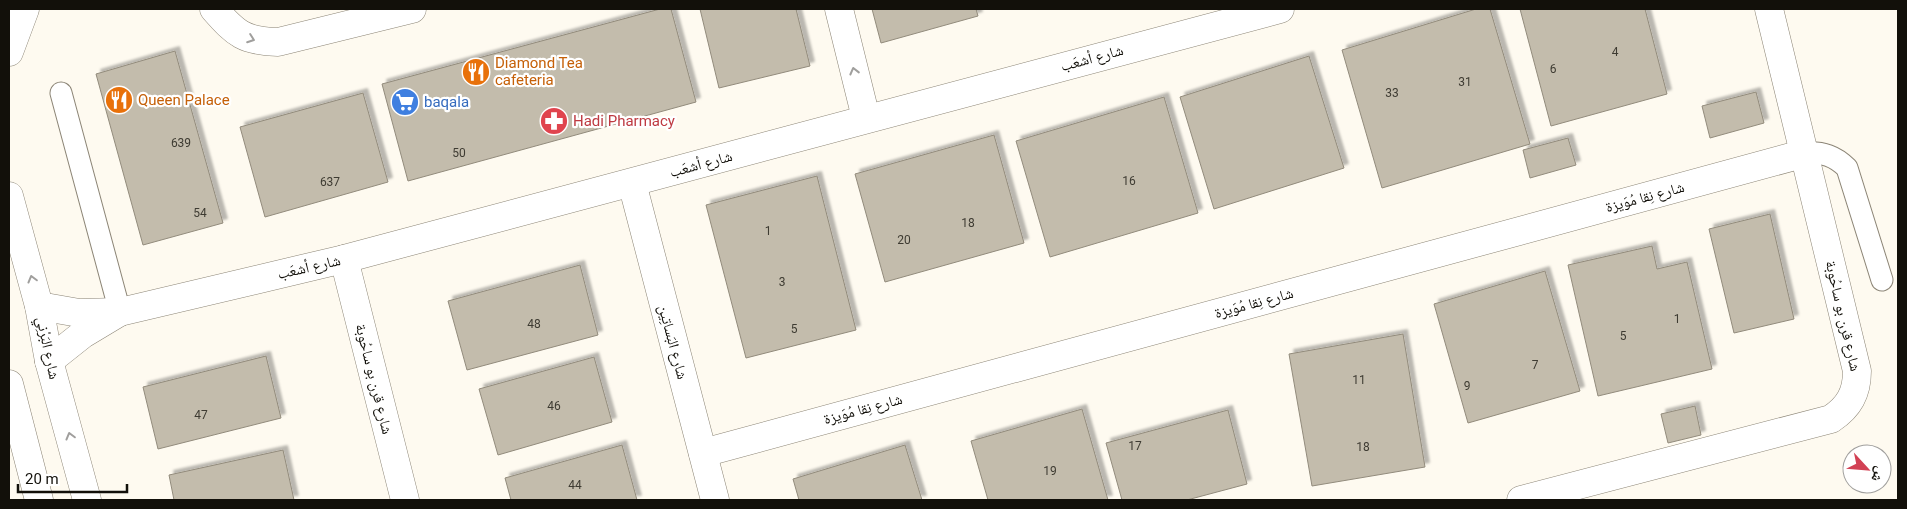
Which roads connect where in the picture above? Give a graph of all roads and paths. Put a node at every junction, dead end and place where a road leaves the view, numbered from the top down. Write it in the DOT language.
graph roads {
  1 [pos="25,9"];
  2 [pos="214,9"];
  3 [pos="412,9"];
  4 [pos="839,9"];
  5 [pos="1280,9"];
  6 [pos="1770,9"];
  7 [pos="9,52"];
  8 [pos="61,93"];
  9 [pos="866,118"];
  10 [pos="1806,153"];
  11 [pos="632,183"];
  12 [pos="9,196"];
  13 [pos="344,259"];
  14 [pos="1882,280"];
  15 [pos="39,306"];
  16 [pos="120,312"];
  17 [pos="49,361"];
  18 [pos="9,384"];
  19 [pos="703,453"];
  20 [pos="38,500"];
  21 [pos="87,500"];
  22 [pos="404,500"];
  23 [pos="715,500"];
  24 [pos="1521,500"];
  1 -- 7 [label="street"];
  2 -- 3 [label="street, one-way"];
  9 -- 4 [label="street, one-way"];
  5 -- 9 [label="street, شارع أشعَب"];
  6 -- 10 [label="street, شارع قرن بو ساحُوبة"];
  8 -- 16 [label="lane"];
  9 -- 11 [label="street, شارع أشعَب"];
  10 -- 14 [label="lane"];
  10 -- 19 [label="street, شارع نِقا مُوَيزة"];
  10 -- 24 [label="street, شارع قرن بو ساحُوبة"];
  11 -- 13 [label="street, شارع أشعَب"];
  11 -- 19 [label="street, شارع البَساتِين"];
  15 -- 12 [label="street, شارع البَرْنِي, one-way"];
  13 -- 16 [label="street, شارع أشعَب"];
  13 -- 22 [label="street, شارع قرن بو ساحُوبة"];
  15 -- 16 [label="street, شارع أشعَب"];
  15 -- 17 [label="street, شارع البَرْنِي"];
  16 -- 17 [label="street, شارع أشعَب"];
  21 -- 17 [label="street, شارع البَرْنِي, one-way"];
  18 -- 20 [label="street"];
  19 -- 23 [label="street, شارع البَساتِين"];
}
